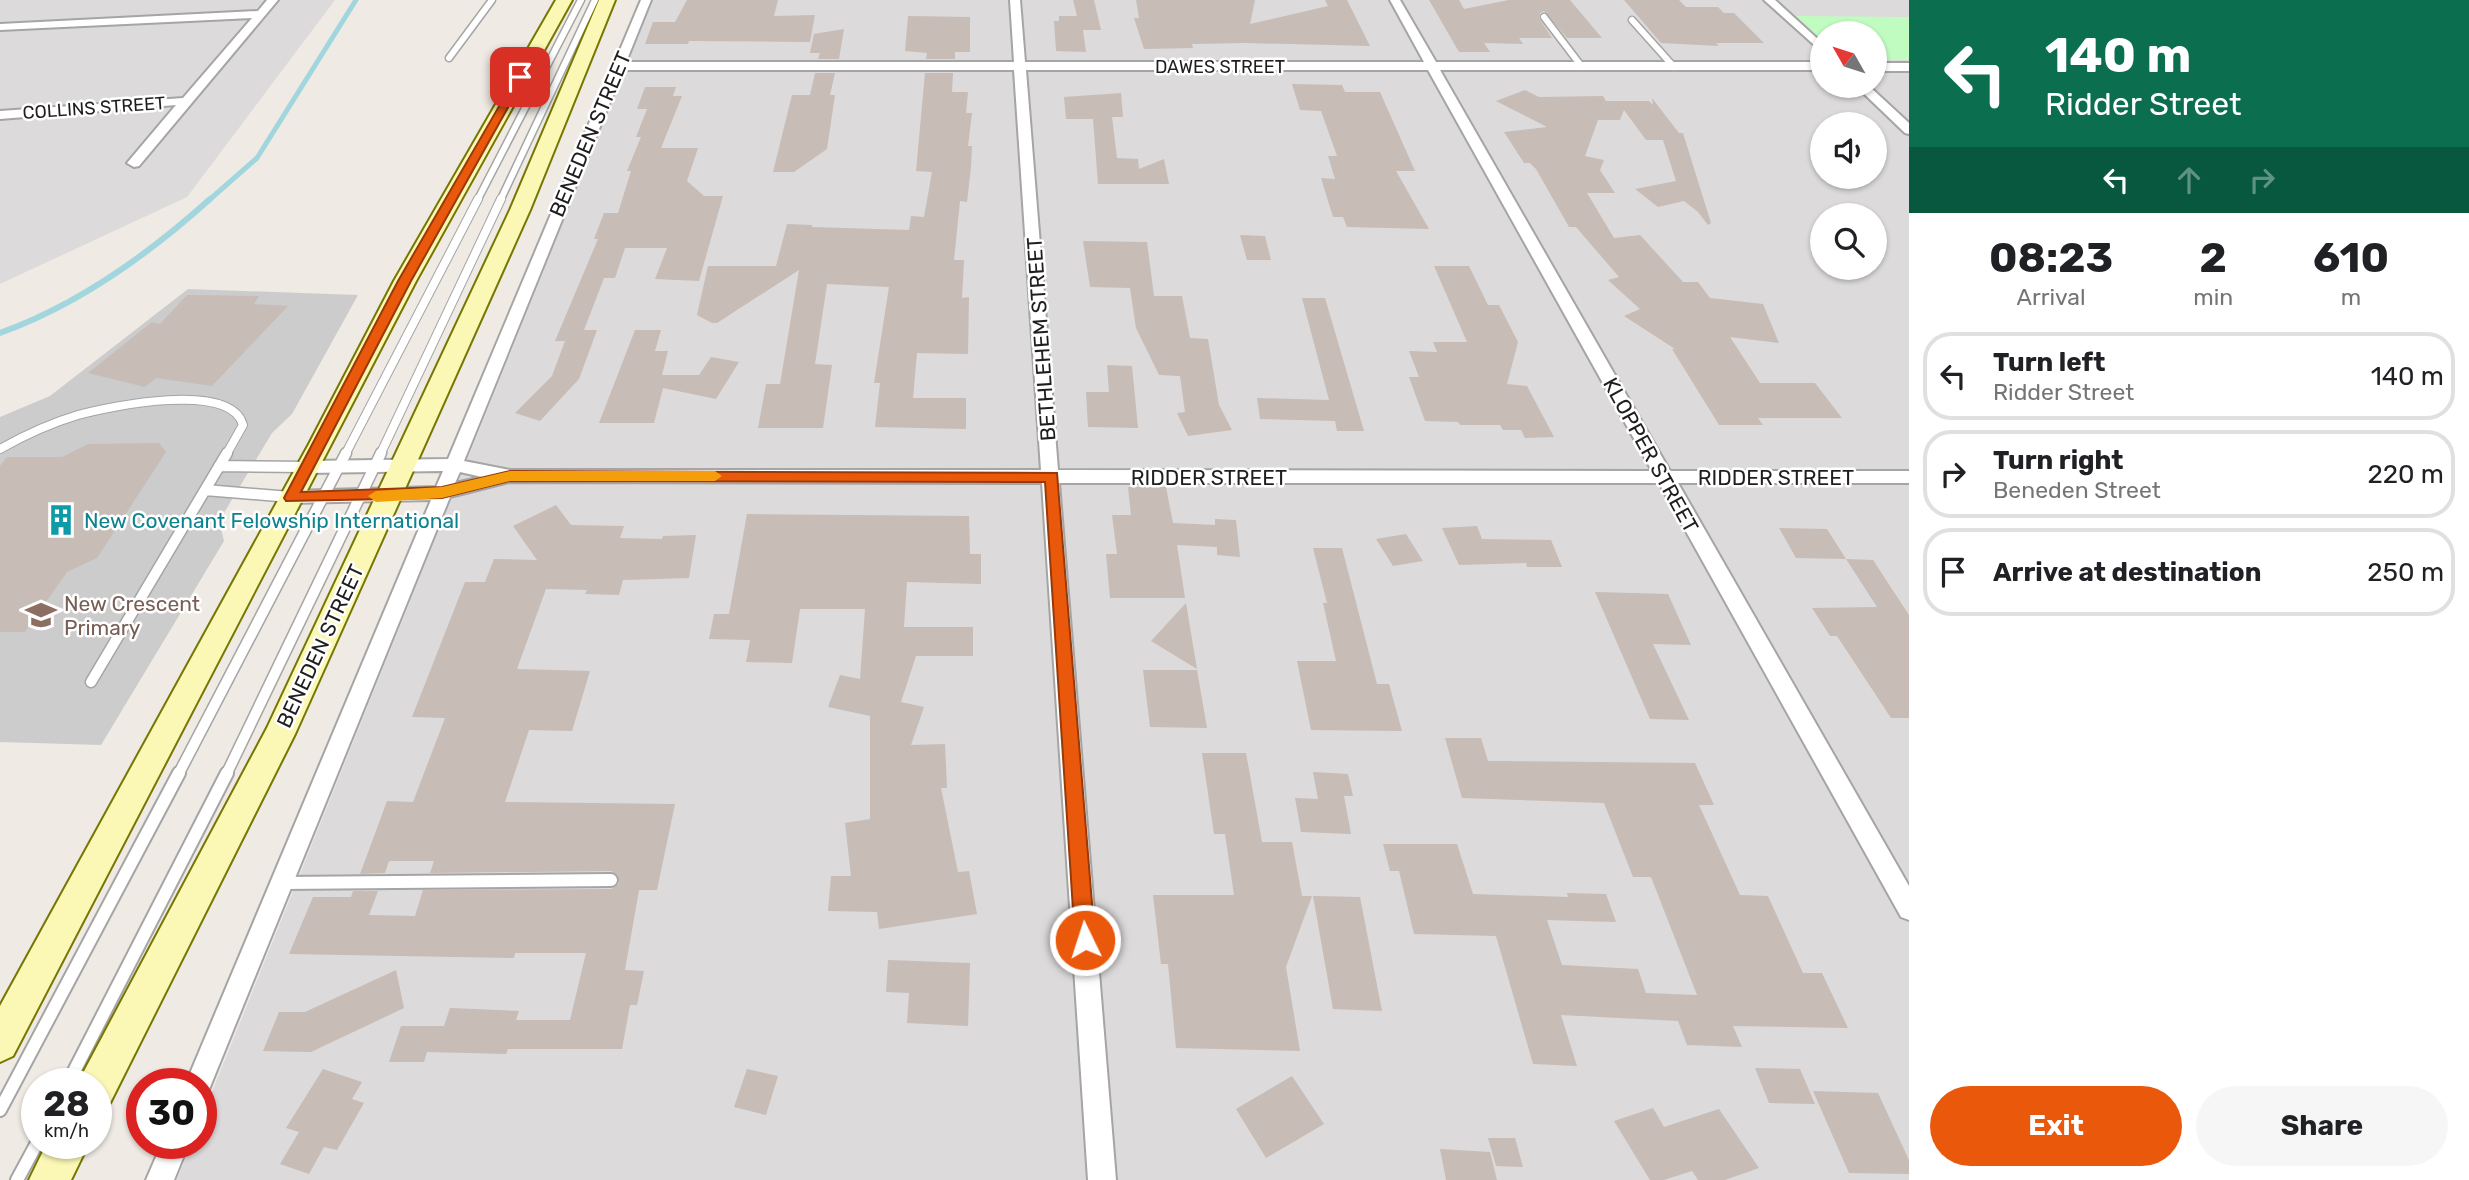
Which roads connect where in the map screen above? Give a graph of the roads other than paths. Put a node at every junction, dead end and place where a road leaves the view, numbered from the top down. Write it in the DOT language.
graph roads {
  1 [pos="273,0"];
  2 [pos="492,0"];
  3 [pos="564,0"];
  4 [pos="581,0"];
  5 [pos="595,0"];
  6 [pos="607,0"];
  7 [pos="646,0"];
  8 [pos="1015,0"];
  9 [pos="1395,0"];
  10 [pos="1769,0"];
  11 [pos="262,14"];
  12 [pos="1544,17"];
  13 [pos="1632,20"];
  14 [pos="0,27"];
  15 [pos="1810,37"];
  16 [pos="450,58"];
  17 [pos="619,66"];
  18 [pos="1020,66"];
  19 [pos="1810,66"];
  20 [pos="1887,66"];
  21 [pos="1582,67"];
  22 [pos="1674,67"];
  23 [pos="1909,67"];
  24 [pos="1435,68"];
  25 [pos="1875,98"];
  26 [pos="187,101"];
  27 [pos="0,115"];
  28 [pos="1909,130"];
  29 [pos="134,163"];
  30 [pos="0,449"];
  31 [pos="453,465"];
  32 [pos="219,466"];
  33 [pos="375,466"];
  34 [pos="307,467"];
  35 [pos="338,467"];
  36 [pos="404,467"];
  37 [pos="510,476"];
  38 [pos="1052,477"];
  39 [pos="1663,477"];
  40 [pos="1909,477"];
  41 [pos="205,490"];
  42 [pos="442,492"];
  43 [pos="323,496"];
  44 [pos="361,496"];
  45 [pos="390,496"];
  46 [pos="291,498"];
  47 [pos="91,682"];
  48 [pos="611,880"];
  49 [pos="281,883"];
  50 [pos="1909,909"];
  51 [pos="0,1043"];
  52 [pos="76,1068"];
  53 [pos="107,1068"];
  54 [pos="206,1068"];
  55 [pos="0,1110"];
  56 [pos="28,1159"];
  57 [pos="60,1159"];
  58 [pos="169,1159"];
  59 [pos="17,1180"];
  60 [pos="49,1180"];
  61 [pos="160,1180"];
  62 [pos="1101,1180"];
  1 -- 11 [label="street"];
  2 -- 16 [label="lane"];
  3 -- 34 [label="main road"];
  4 -- 35 [label="lane"];
  5 -- 33 [label="lane"];
  6 -- 36 [label="main road, BENEDEN STREET"];
  7 -- 17 [label="street, BENEDEN STREET"];
  8 -- 18 [label="street, BETHLEHEM STREET"];
  9 -- 24 [label="street, KLOPPER STREET"];
  10 -- 15 [label="street"];
  11 -- 14 [label="street"];
  11 -- 26 [label="street"];
  12 -- 21 [label="lane"];
  13 -- 22 [label="lane"];
  17 -- 18 [label="street, DAWES STREET"];
  17 -- 31 [label="street, BENEDEN STREET"];
  18 -- 24 [label="street, DAWES STREET"];
  18 -- 38 [label="street, BETHLEHEM STREET"];
  19 -- 22 [label="street, DAWES STREET"];
  20 -- 23 [label="street"];
  21 -- 22 [label="street, DAWES STREET"];
  21 -- 24 [label="street, DAWES STREET"];
  24 -- 39 [label="street, KLOPPER STREET"];
  25 -- 28 [label="street"];
  26 -- 27 [label="street, COLLINS STREET"];
  26 -- 29 [label="street"];
  30 -- 32 [label="lane"];
  31 -- 36 [label="street, RIDDER STREET"];
  31 -- 37 [label="street, RIDDER STREET"];
  31 -- 42 [label="street, BENEDEN STREET"];
  32 -- 34 [label="lane"];
  32 -- 41 [label="lane"];
  33 -- 35 [label="street, RIDDER STREET"];
  33 -- 36 [label="street, RIDDER STREET"];
  33 -- 44 [label="lane"];
  34 -- 35 [label="street, RIDDER STREET"];
  34 -- 46 [label="main road"];
  35 -- 43 [label="lane"];
  36 -- 45 [label="main road, BENEDEN STREET"];
  37 -- 38 [label="street, RIDDER STREET"];
  37 -- 42 [label="street, RIDDER STREET"];
  38 -- 39 [label="street, RIDDER STREET"];
  38 -- 62 [label="street, BETHLEHEM STREET"];
  39 -- 40 [label="street, RIDDER STREET"];
  39 -- 50 [label="street, KLOPPER STREET"];
  41 -- 46 [label="lane"];
  41 -- 47 [label="lane"];
  42 -- 45 [label="street, RIDDER STREET"];
  42 -- 49 [label="street, BENEDEN STREET"];
  43 -- 44 [label="street, RIDDER STREET"];
  43 -- 46 [label="street, RIDDER STREET"];
  43 -- 55 [label="lane"];
  44 -- 45 [label="street, RIDDER STREET"];
  44 -- 52 [label="lane"];
  45 -- 53 [label="main road, BENEDEN STREET"];
  46 -- 51 [label="main road"];
  48 -- 49 [label="lane"];
  49 -- 54 [label="street, BENEDEN STREET"];
  56 -- 59 [label="lane"];
  57 -- 60 [label="main road"];
  58 -- 61 [label="street"];
}
